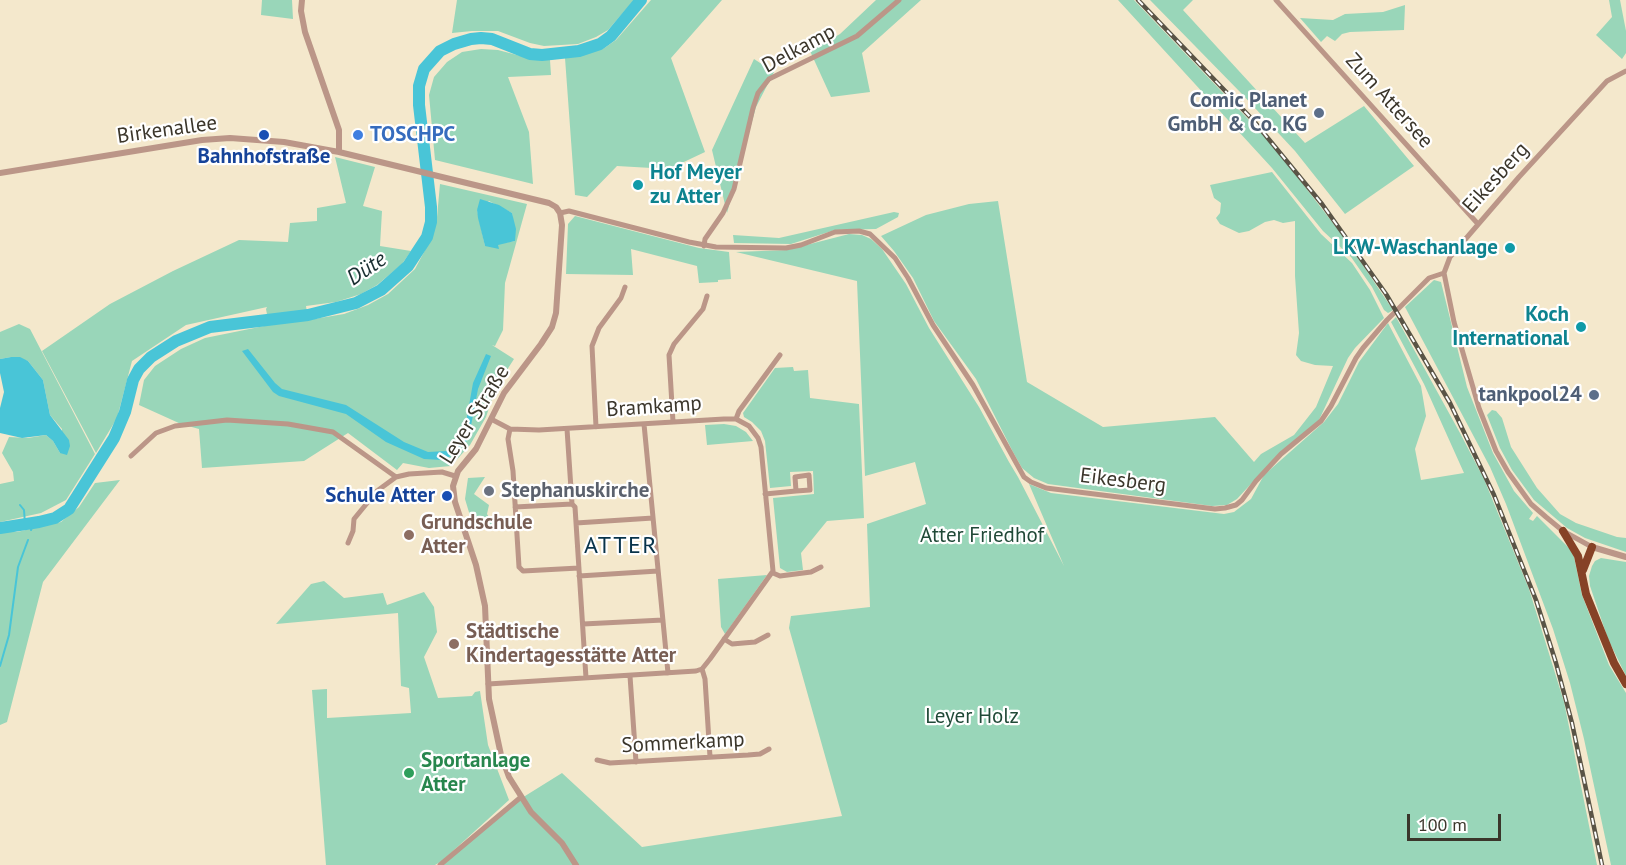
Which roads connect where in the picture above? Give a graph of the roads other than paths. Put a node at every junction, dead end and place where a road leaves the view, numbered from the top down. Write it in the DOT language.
graph roads {
  1 [pos="302,0"];
  2 [pos="899,0"];
  3 [pos="1276,0"];
  4 [pos="1626,71"];
  5 [pos="339,152"];
  6 [pos="0,173"];
  7 [pos="560,213"];
  8 [pos="1478,224"];
  9 [pos="704,246"];
  10 [pos="1444,273"];
  11 [pos="625,287"];
  12 [pos="707,296"];
  13 [pos="780,355"];
  14 [pos="490,419"];
  15 [pos="736,419"];
  16 [pos="673,422"];
  17 [pos="644,424"];
  18 [pos="596,427"];
  19 [pos="510,429"];
  20 [pos="567,429"];
  21 [pos="131,456"];
  22 [pos="455,476"];
  23 [pos="396,477"];
  24 [pos="796,491"];
  25 [pos="765,495"];
  26 [pos="572,504"];
  27 [pos="515,507"];
  28 [pos="653,518"];
  29 [pos="576,523"];
  30 [pos="1563,531"];
  31 [pos="348,543"];
  32 [pos="1592,547"];
  33 [pos="1626,557"];
  34 [pos="821,567"];
  35 [pos="579,568"];
  36 [pos="658,571"];
  37 [pos="773,573"];
  38 [pos="1582,573"];
  39 [pos="579,576"];
  40 [pos="663,620"];
  41 [pos="583,624"];
  42 [pos="768,635"];
  43 [pos="724,639"];
  44 [pos="702,669"];
  45 [pos="668,673"];
  46 [pos="630,676"];
  47 [pos="586,678"];
  48 [pos="488,684"];
  49 [pos="1626,684"];
  50 [pos="769,749"];
  51 [pos="710,757"];
  52 [pos="597,760"];
  53 [pos="636,762"];
  54 [pos="521,797"];
  55 [pos="440,865"];
  56 [pos="576,865"];
  1 -- 5 [label="street"];
  2 -- 9 [label="street, Delkamp"];
  3 -- 8 [label="street, Zum Attersee"];
  4 -- 8 [label="street, Eikesberg"];
  5 -- 6 [label="street, Birkenallee"];
  5 -- 7 [label="street"];
  7 -- 9 [label="street, Eikesberg"];
  7 -- 14 [label="street, Leyer Straße"];
  8 -- 10 [label="street, Eikesberg"];
  9 -- 10 [label="street, Eikesberg"];
  10 -- 30 [label="street"];
  11 -- 18 [label="street"];
  12 -- 16 [label="street"];
  13 -- 15 [label="street"];
  14 -- 19 [label="street, Bramkamp"];
  14 -- 22 [label="street, Leyer Straße"];
  15 -- 16 [label="street, Bramkamp"];
  15 -- 25 [label="street"];
  16 -- 17 [label="street, Bramkamp"];
  17 -- 18 [label="street, Bramkamp"];
  17 -- 28 [label="street"];
  18 -- 20 [label="street, Bramkamp"];
  19 -- 20 [label="street, Bramkamp"];
  19 -- 27 [label="street"];
  20 -- 26 [label="street"];
  21 -- 23 [label="street"];
  22 -- 23 [label="street"];
  22 -- 48 [label="street, Leyer Straße"];
  23 -- 31 [label="street"];
  24 -- 24 [label="street"];
  24 -- 25 [label="street"];
  25 -- 37 [label="street"];
  26 -- 27 [label="street"];
  26 -- 29 [label="street"];
  27 -- 35 [label="street"];
  28 -- 29 [label="street"];
  28 -- 36 [label="street"];
  29 -- 35 [label="street"];
  30 -- 32 [label="street"];
  30 -- 38 [label="highway"];
  32 -- 33 [label="street"];
  32 -- 38 [label="highway"];
  34 -- 37 [label="street"];
  35 -- 39 [label="street"];
  36 -- 39 [label="street"];
  36 -- 40 [label="street"];
  37 -- 43 [label="street"];
  38 -- 49 [label="highway"];
  39 -- 41 [label="street"];
  40 -- 41 [label="street"];
  40 -- 45 [label="street"];
  41 -- 47 [label="street"];
  42 -- 43 [label="street"];
  43 -- 44 [label="street"];
  44 -- 45 [label="street"];
  44 -- 51 [label="street"];
  45 -- 46 [label="street"];
  46 -- 47 [label="street"];
  46 -- 53 [label="street"];
  47 -- 48 [label="street"];
  48 -- 54 [label="street, Leyer Straße"];
  50 -- 51 [label="street, Sommerkamp"];
  51 -- 53 [label="street, Sommerkamp"];
  52 -- 53 [label="street, Sommerkamp"];
  54 -- 55 [label="street"];
  54 -- 56 [label="street, Leyer Straße"];
}
